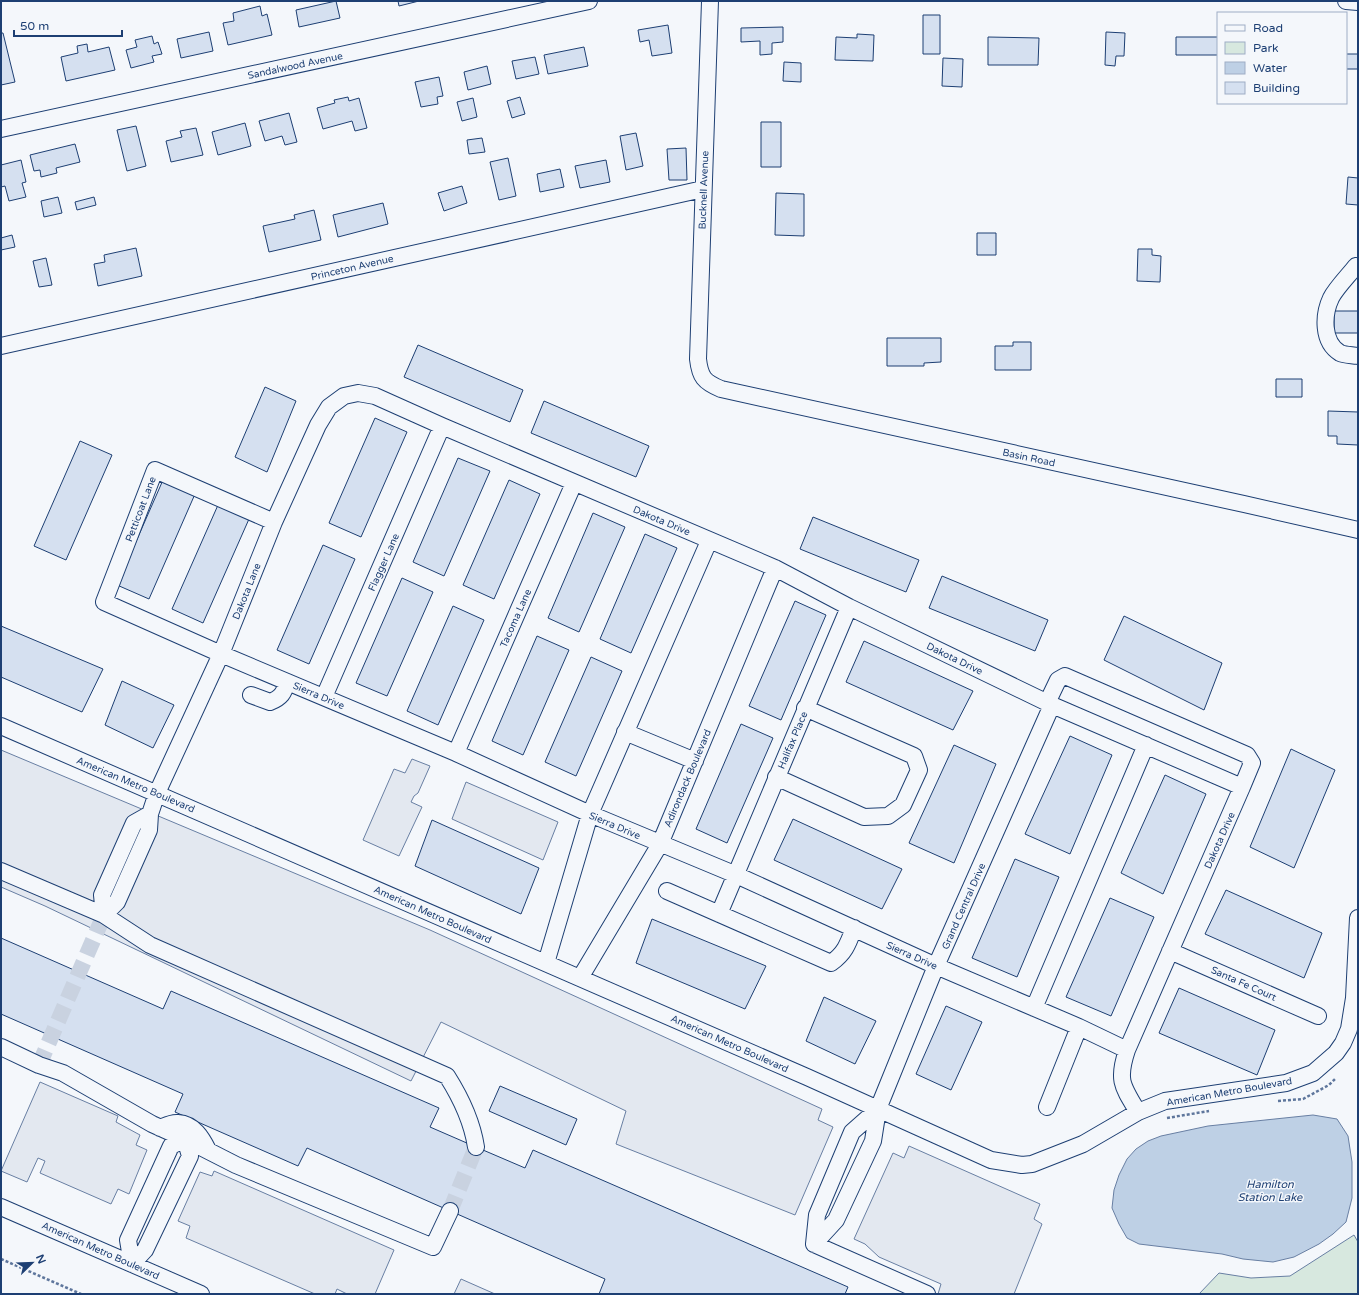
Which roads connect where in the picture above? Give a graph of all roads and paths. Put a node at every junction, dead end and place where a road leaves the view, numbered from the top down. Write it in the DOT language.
graph roads {
  1 [pos="589,1"];
  2 [pos="710,1"];
  3 [pos="1346,1"];
  4 [pos="1358,2"];
  5 [pos="1,129"];
  6 [pos="703,189"];
  7 [pos="1356,266"];
  8 [pos="1,346"];
  9 [pos="1358,356"];
  10 [pos="703,378"];
  11 [pos="344,396"];
  12 [pos="442,426"];
  13 [pos="574,483"];
  14 [pos="274,522"];
  15 [pos="1358,530"];
  16 [pos="709,541"];
  17 [pos="775,568"];
  18 [pos="104,602"];
  19 [pos="849,607"];
  20 [pos="221,654"];
  21 [pos="287,682"];
  22 [pos="251,695"];
  23 [pos="324,697"];
  24 [pos="1050,704"];
  25 [pos="805,708"];
  26 [pos="1,726"];
  27 [pos="626,732"];
  28 [pos="1146,745"];
  29 [pos="456,753"];
  30 [pos="695,761"];
  31 [pos="776,777"];
  32 [pos="1242,787"];
  33 [pos="157,793"];
  34 [pos="590,814"];
  35 [pos="660,844"];
  36 [pos="1,871"];
  37 [pos="734,874"];
  38 [pos="667,891"];
  39 [pos="719,914"];
  40 [pos="104,915"];
  41 [pos="1358,918"];
  42 [pos="854,928"];
  43 [pos="1170,951"];
  44 [pos="546,963"];
  45 [pos="936,966"];
  46 [pos="580,978"];
  47 [pos="1034,1008"];
  48 [pos="1318,1016"];
  49 [pos="1079,1027"];
  50 [pos="1,1047"];
  51 [pos="1127,1050"];
  52 [pos="1336,1078"];
  53 [pos="1274,1101"];
  54 [pos="1047,1107"];
  55 [pos="878,1109"];
  56 [pos="1211,1111"];
  57 [pos="1138,1112"];
  58 [pos="1166,1118"];
  59 [pos="160,1128"];
  60 [pos="185,1139"];
  61 [pos="476,1147"];
  62 [pos="208,1150"];
  63 [pos="1,1206"];
  64 [pos="450,1211"];
  65 [pos="814,1244"];
  66 [pos="1,1259"];
  67 [pos="132,1264"];
  68 [pos="81,1294"];
  69 [pos="202,1294"];
  70 [pos="928,1294"];
  1 -- 5 [label="street, Sandalwood Avenue"];
  2 -- 6 [label="street, Bucknell Avenue"];
  3 -- 4 [label="street"];
  6 -- 8 [label="street, Princeton Avenue"];
  6 -- 10 [label="street, Bucknell Avenue"];
  7 -- 9 [label="street"];
  10 -- 15 [label="street, Basin Road"];
  11 -- 12 [label="street, Dakota Drive"];
  11 -- 14 [label="street, Dakota Lane"];
  12 -- 13 [label="street, Dakota Drive"];
  12 -- 23 [label="street, Flagger Lane"];
  13 -- 16 [label="street, Dakota Drive"];
  13 -- 29 [label="street, Tacoma Lane"];
  14 -- 18 [label="street, Petticoat Lane"];
  14 -- 20 [label="street, Dakota Lane"];
  16 -- 17 [label="street, Dakota Drive"];
  16 -- 27 [label="street"];
  17 -- 19 [label="street, Dakota Drive"];
  17 -- 30 [label="street, Adirondack Boulevard"];
  18 -- 20 [label="street, Sierra Drive"];
  19 -- 24 [label="street, Dakota Drive"];
  19 -- 25 [label="street, Halifax Place"];
  20 -- 21 [label="street, Sierra Drive"];
  20 -- 33 [label="street, Dakota Lane"];
  21 -- 22 [label="street"];
  21 -- 23 [label="street, Sierra Drive"];
  23 -- 29 [label="street, Sierra Drive"];
  24 -- 28 [label="street, Dakota Drive"];
  24 -- 32 [label="street, Grand Central Drive"];
  24 -- 45 [label="street, Grand Central Drive"];
  25 -- 31 [label="street, Halifax Place"];
  25 -- 31 [label="street"];
  26 -- 33 [label="street, American Metro Boulevard"];
  27 -- 30 [label="street"];
  27 -- 34 [label="street"];
  28 -- 32 [label="street, Dakota Drive"];
  28 -- 47 [label="street"];
  29 -- 34 [label="street, Sierra Drive"];
  30 -- 35 [label="street, Adirondack Boulevard"];
  31 -- 37 [label="street, Halifax Place"];
  32 -- 43 [label="street, Dakota Drive"];
  33 -- 40 [label="street, Dakota Lane"];
  33 -- 44 [label="street, American Metro Boulevard"];
  34 -- 35 [label="street, Sierra Drive"];
  34 -- 44 [label="street"];
  35 -- 37 [label="street, Sierra Drive"];
  35 -- 46 [label="street, Adirondack Boulevard"];
  36 -- 40 [label="street"];
  37 -- 39 [label="street, Halifax Place"];
  37 -- 42 [label="street, Sierra Drive"];
  38 -- 39 [label="street"];
  39 -- 42 [label="street"];
  40 -- 61 [label="street"];
  41 -- 57 [label="street, American Metro Boulevard"];
  42 -- 45 [label="street, Sierra Drive"];
  43 -- 48 [label="street, Santa Fe Court"];
  43 -- 51 [label="street, Dakota Drive"];
  44 -- 46 [label="street, American Metro Boulevard"];
  45 -- 47 [label="street, Sierra Drive"];
  45 -- 55 [label="street, Grand Central Drive"];
  46 -- 55 [label="street, American Metro Boulevard"];
  47 -- 49 [label="street, Sierra Drive"];
  49 -- 51 [label="street, Sierra Drive"];
  49 -- 54 [label="street"];
  50 -- 59 [label="street"];
  51 -- 57 [label="street, Dakota Drive"];
  52 -- 53 [label="path"];
  55 -- 57 [label="street, American Metro Boulevard"];
  55 -- 65 [label="street"];
  55 -- 65 [label="street"];
  56 -- 58 [label="path"];
  59 -- 60 [label="street"];
  59 -- 62 [label="street"];
  60 -- 62 [label="street"];
  60 -- 67 [label="street"];
  62 -- 64 [label="street"];
  63 -- 67 [label="street, American Metro Boulevard"];
  65 -- 70 [label="street"];
  66 -- 68 [label="path"];
  67 -- 69 [label="street, American Metro Boulevard"];
}
